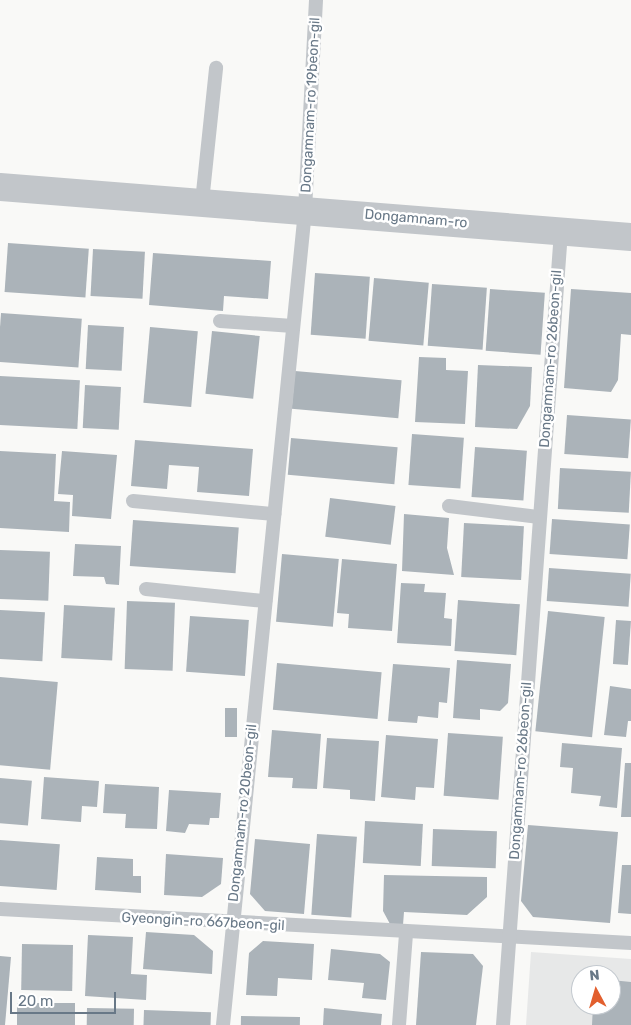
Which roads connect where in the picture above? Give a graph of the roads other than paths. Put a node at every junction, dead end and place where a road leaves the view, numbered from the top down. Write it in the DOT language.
graph roads {
  1 [pos="316,0"];
  2 [pos="216,68"];
  3 [pos="0,187"];
  4 [pos="202,202"];
  5 [pos="305,210"];
  6 [pos="561,231"];
  7 [pos="631,237"];
  8 [pos="220,321"];
  9 [pos="293,326"];
  10 [pos="133,500"];
  11 [pos="448,506"];
  12 [pos="274,514"];
  13 [pos="539,517"];
  14 [pos="146,589"];
  15 [pos="265,601"];
  16 [pos="0,909"];
  17 [pos="232,924"];
  18 [pos="406,933"];
  19 [pos="509,939"];
  20 [pos="631,943"];
  21 [pos="223,1025"];
  22 [pos="400,1025"];
  23 [pos="503,1025"];
  1 -- 5 [label="lane, Dongamnam-ro 19beon-gil"];
  2 -- 4 [label="lane"];
  3 -- 4 [label="street, Dongamnam-ro"];
  4 -- 5 [label="street, Dongamnam-ro"];
  5 -- 6 [label="street, Dongamnam-ro"];
  5 -- 9 [label="lane, Dongamnam-ro 20beon-gil"];
  6 -- 7 [label="street, Dongamnam-ro"];
  6 -- 13 [label="lane, Dongamnam-ro 26beon-gil"];
  8 -- 9 [label="lane"];
  9 -- 12 [label="lane, Dongamnam-ro 20beon-gil"];
  10 -- 12 [label="lane"];
  11 -- 13 [label="lane"];
  12 -- 15 [label="lane, Dongamnam-ro 20beon-gil"];
  13 -- 19 [label="lane, Dongamnam-ro 26beon-gil"];
  14 -- 15 [label="lane"];
  15 -- 17 [label="lane, Dongamnam-ro 20beon-gil"];
  16 -- 17 [label="lane, Gyeongin-ro 667beon-gil"];
  17 -- 18 [label="lane, Gyeongin-ro 667beon-gil"];
  17 -- 21 [label="lane, Dongamnam-ro 20beon-gil"];
  18 -- 19 [label="lane, Gyeongin-ro 667beon-gil"];
  18 -- 22 [label="lane"];
  19 -- 20 [label="lane, Gyeongin-ro 667beon-gil"];
  19 -- 23 [label="lane, Dongamnam-ro 26beon-gil"];
}
